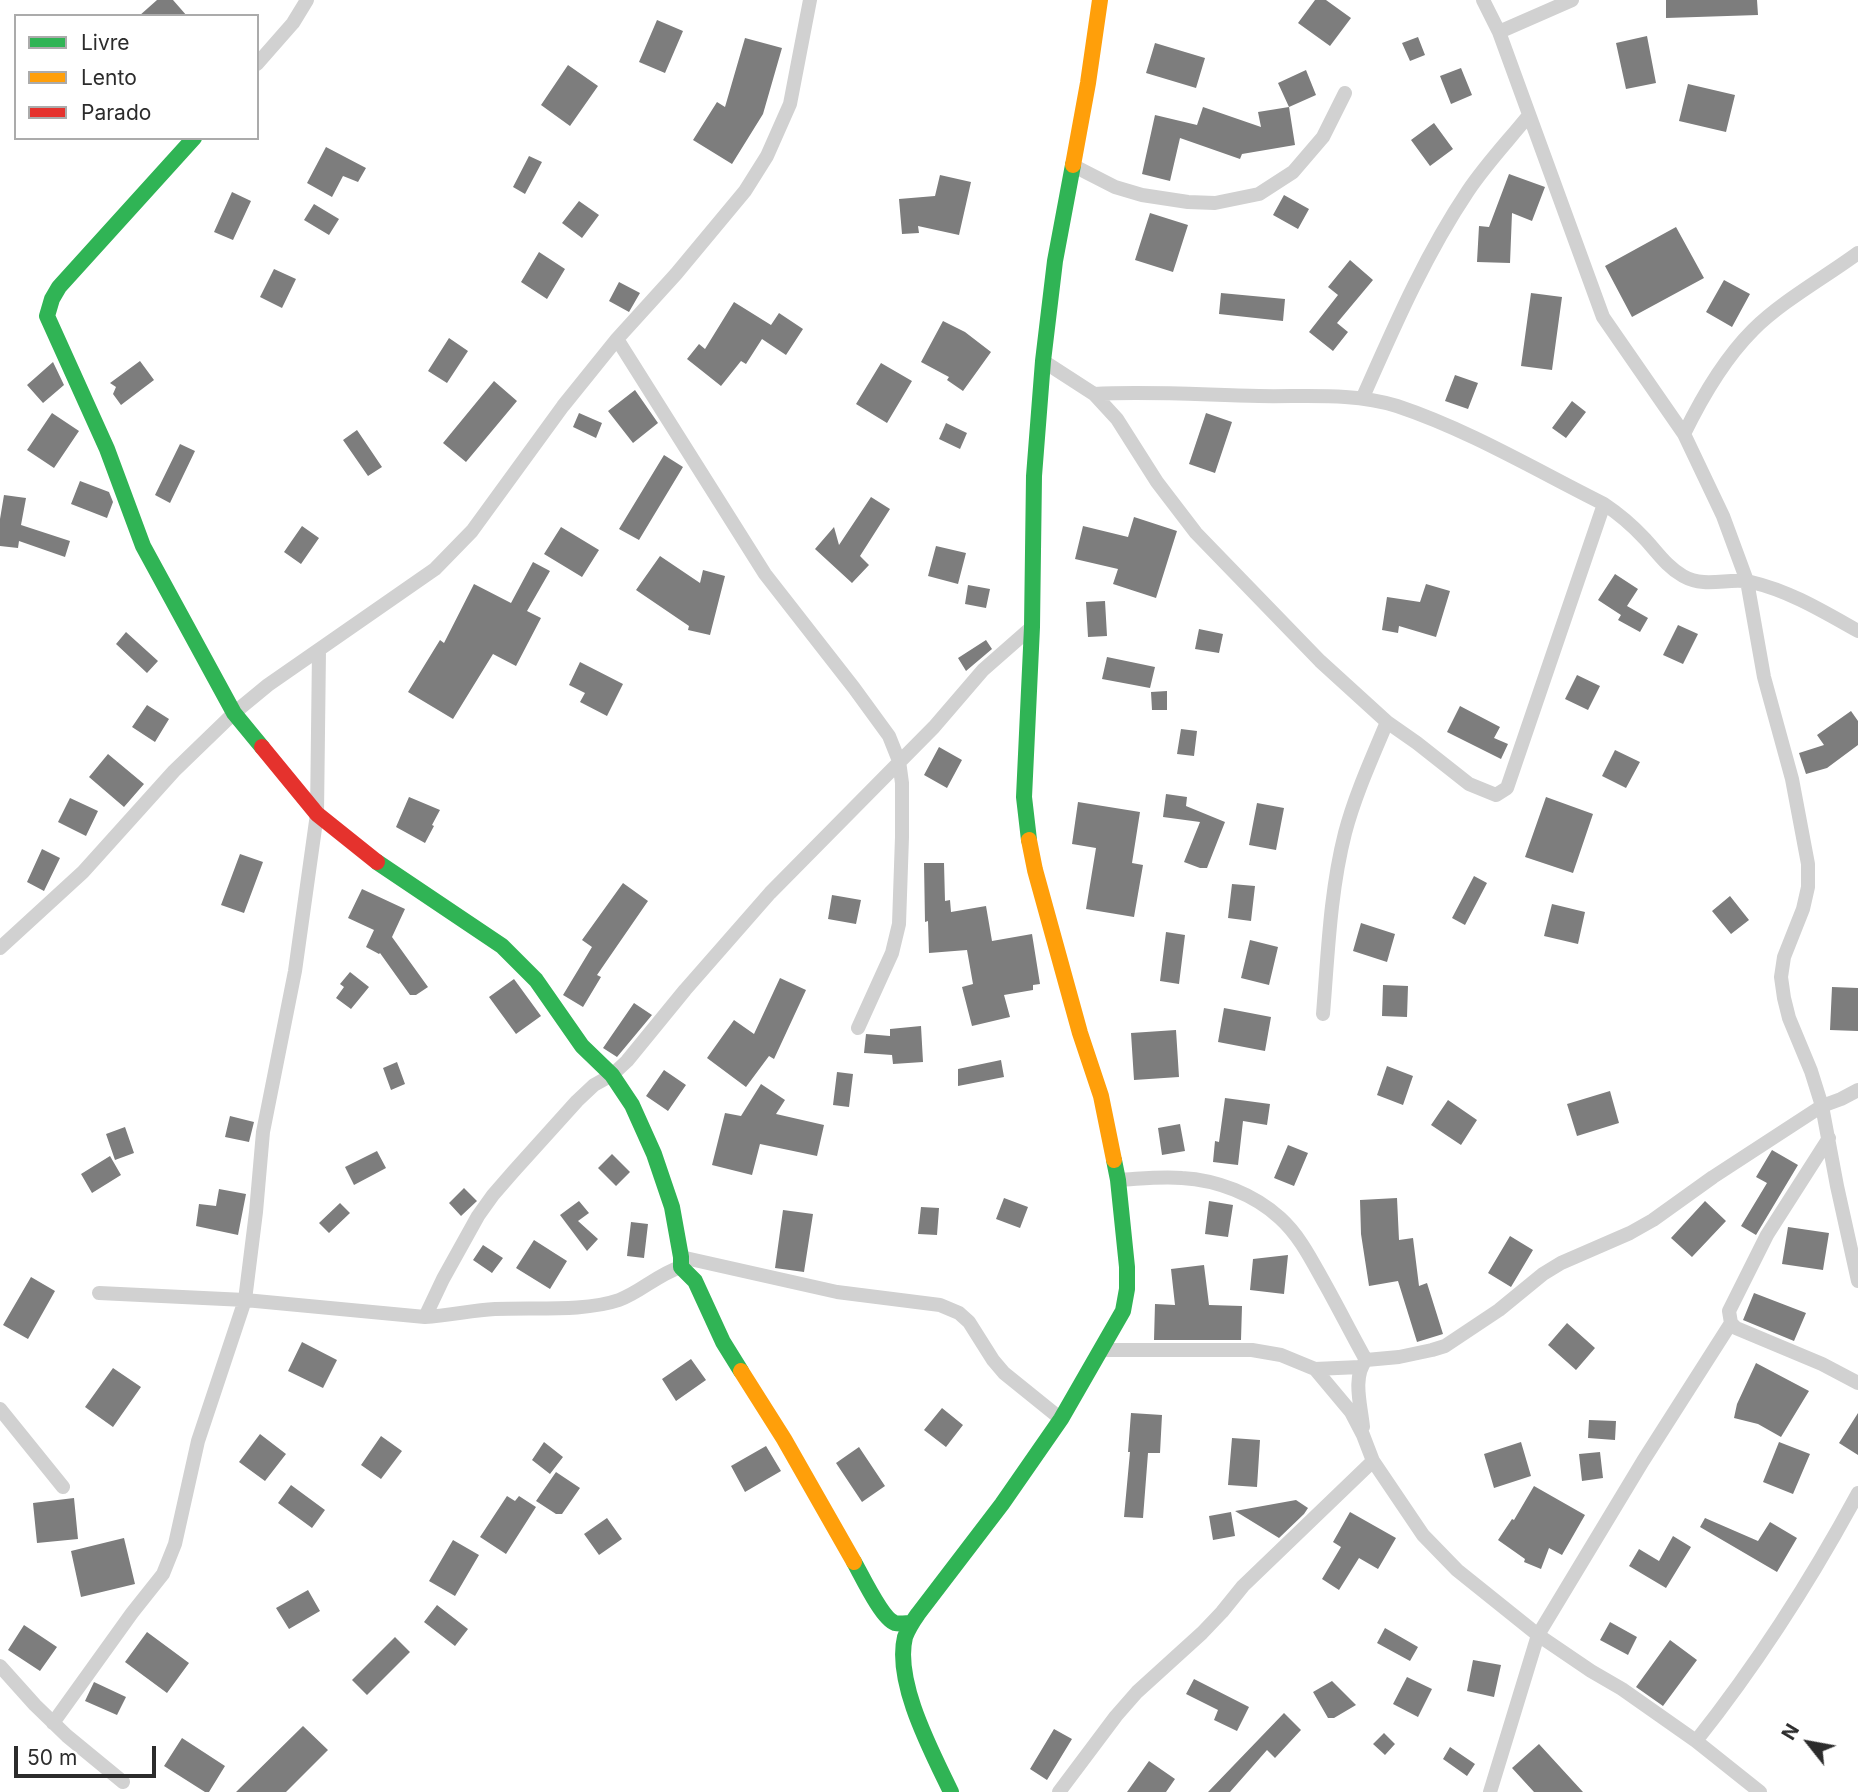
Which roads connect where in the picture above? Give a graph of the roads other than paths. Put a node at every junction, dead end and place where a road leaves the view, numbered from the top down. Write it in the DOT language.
graph roads {
  1 [pos="307,0"];
  2 [pos="810,0"];
  3 [pos="1100,0"];
  4 [pos="1483,0"];
  5 [pos="1572,0"];
  6 [pos="1499,32"];
  7 [pos="259,62"];
  8 [pos="1345,93"];
  9 [pos="1529,115"];
  10 [pos="192,140"];
  11 [pos="1072,165"];
  12 [pos="1858,253"];
  13 [pos="617,339"];
  14 [pos="1043,360"];
  15 [pos="1094,394"];
  16 [pos="1363,397"];
  17 [pos="1684,434"];
  18 [pos="1604,504"];
  19 [pos="1747,581"];
  20 [pos="1032,627"];
  21 [pos="1858,631"];
  22 [pos="319,650"];
  23 [pos="234,713"];
  24 [pos="1387,722"];
  25 [pos="899,761"];
  26 [pos="317,814"];
  27 [pos="0,948"];
  28 [pos="1323,1014"];
  29 [pos="858,1028"];
  30 [pos="612,1075"];
  31 [pos="1858,1090"];
  32 [pos="1822,1106"];
  33 [pos="1829,1139"];
  34 [pos="1118,1180"];
  35 [pos="681,1262"];
  36 [pos="1858,1282"];
  37 [pos="99,1293"];
  38 [pos="245,1300"];
  39 [pos="425,1317"];
  40 [pos="1731,1322"];
  41 [pos="1100,1350"];
  42 [pos="1363,1364"];
  43 [pos="1315,1369"];
  44 [pos="1858,1383"];
  45 [pos="0,1409"];
  46 [pos="1061,1419"];
  47 [pos="1363,1435"];
  48 [pos="1373,1461"];
  49 [pos="63,1487"];
  50 [pos="1858,1493"];
  51 [pos="912,1623"];
  52 [pos="1538,1635"];
  53 [pos="0,1666"];
  54 [pos="53,1723"];
  55 [pos="1696,1741"];
  56 [pos="122,1782"];
  57 [pos="951,1792"];
  58 [pos="1059,1792"];
  59 [pos="1490,1792"];
  60 [pos="1760,1792"];
  1 -- 7 [label="street"];
  2 -- 13 [label="street"];
  3 -- 11 [label="street"];
  4 -- 6 [label="street"];
  5 -- 6 [label="street"];
  6 -- 9 [label="street"];
  8 -- 11 [label="street"];
  9 -- 16 [label="street"];
  9 -- 17 [label="street"];
  10 -- 23 [label="street"];
  11 -- 14 [label="street"];
  12 -- 17 [label="street"];
  13 -- 22 [label="street"];
  13 -- 25 [label="street"];
  14 -- 15 [label="street"];
  14 -- 20 [label="street"];
  15 -- 16 [label="street"];
  15 -- 24 [label="street"];
  16 -- 18 [label="street"];
  17 -- 19 [label="street"];
  18 -- 19 [label="street"];
  18 -- 24 [label="street"];
  19 -- 21 [label="street"];
  19 -- 32 [label="street"];
  20 -- 25 [label="street"];
  20 -- 34 [label="street"];
  22 -- 23 [label="street"];
  22 -- 26 [label="street"];
  23 -- 26 [label="street"];
  23 -- 27 [label="street"];
  24 -- 28 [label="street"];
  25 -- 29 [label="street"];
  25 -- 30 [label="street"];
  26 -- 30 [label="street"];
  26 -- 38 [label="street"];
  30 -- 35 [label="street"];
  30 -- 39 [label="street"];
  31 -- 32 [label="street"];
  32 -- 33 [label="street"];
  32 -- 42 [label="street"];
  33 -- 36 [label="street"];
  33 -- 40 [label="street"];
  34 -- 41 [label="street"];
  34 -- 42 [label="street"];
  35 -- 39 [label="street"];
  35 -- 46 [label="street"];
  35 -- 51 [label="street"];
  37 -- 38 [label="street"];
  38 -- 39 [label="street"];
  38 -- 54 [label="street"];
  40 -- 44 [label="street"];
  40 -- 52 [label="street"];
  41 -- 43 [label="street"];
  41 -- 46 [label="street"];
  42 -- 43 [label="street"];
  42 -- 47 [label="street"];
  43 -- 47 [label="street"];
  45 -- 49 [label="street"];
  46 -- 51 [label="street"];
  47 -- 48 [label="street"];
  48 -- 52 [label="street"];
  48 -- 58 [label="street"];
  50 -- 55 [label="street"];
  51 -- 57 [label="street"];
  52 -- 55 [label="street"];
  52 -- 59 [label="street"];
  53 -- 54 [label="street"];
  54 -- 56 [label="street"];
  55 -- 60 [label="street"];
}
